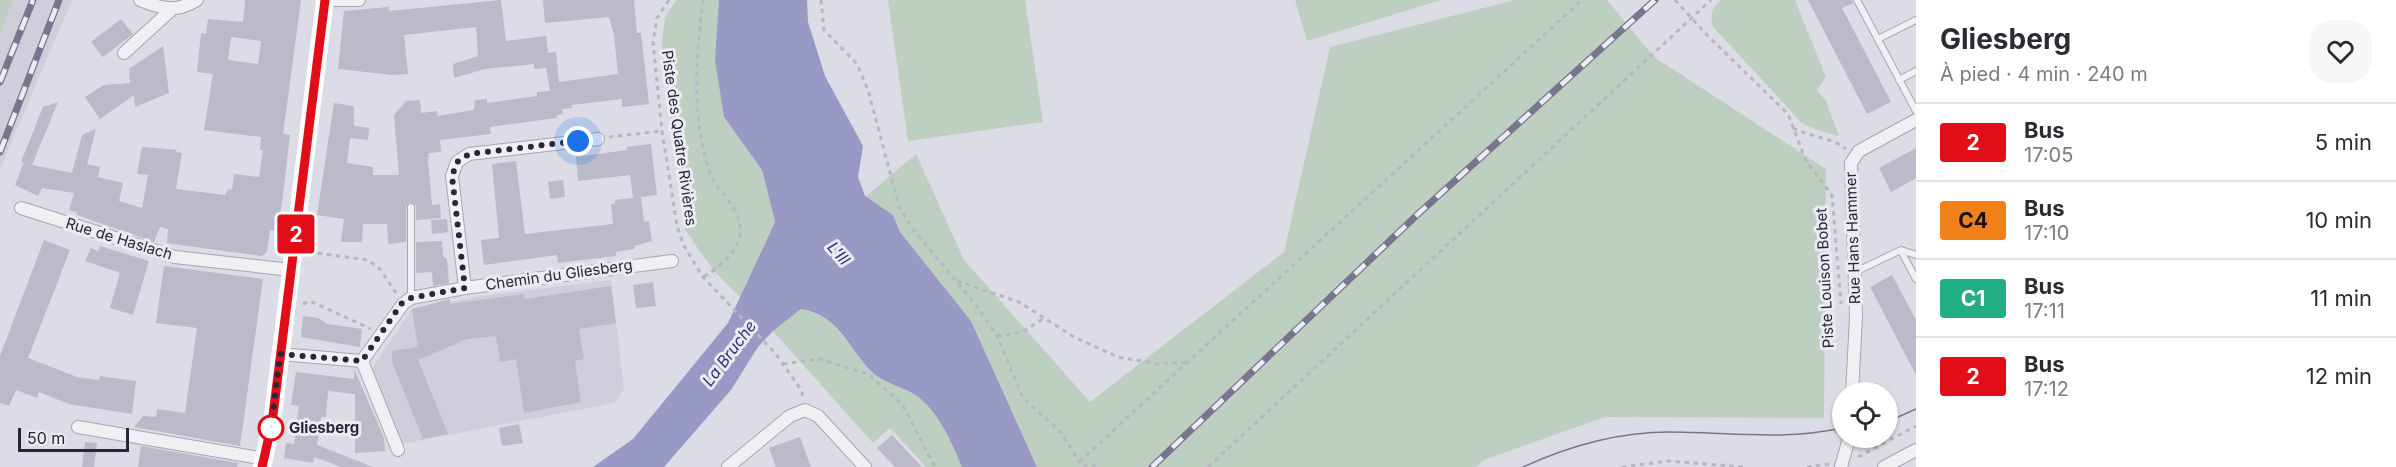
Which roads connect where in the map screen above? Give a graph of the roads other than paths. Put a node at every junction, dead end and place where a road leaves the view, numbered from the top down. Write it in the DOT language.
graph roads {
  1 [pos="140,0"];
  2 [pos="196,0"];
  3 [pos="325,0"];
  4 [pos="359,0"];
  5 [pos="1858,0"];
  6 [pos="171,10"];
  7 [pos="1916,20"];
  8 [pos="1878,39"];
  9 [pos="124,53"];
  10 [pos="1916,71"];
  11 [pos="1899,80"];
  12 [pos="1916,111"];
  13 [pos="1916,120"];
  14 [pos="598,138"];
  15 [pos="411,207"];
  16 [pos="21,208"];
  17 [pos="1901,250"];
  18 [pos="1916,255"];
  19 [pos="672,261"];
  20 [pos="291,270"];
  21 [pos="1854,273"];
  22 [pos="1916,279"];
  23 [pos="465,288"];
  24 [pos="407,301"];
  25 [pos="280,354"];
  26 [pos="362,361"];
  27 [pos="1847,382"];
  28 [pos="78,427"];
  29 [pos="1844,448"];
  30 [pos="398,450"];
  31 [pos="1916,450"];
  32 [pos="263,463"];
  33 [pos="1836,463"];
  34 [pos="728,467"];
  35 [pos="865,467"];
  36 [pos="1884,467"];
  1 -- 6 [label="street"];
  2 -- 6 [label="street"];
  3 -- 4 [label="street"];
  3 -- 20 [label="main road"];
  5 -- 8 [label="lane"];
  6 -- 9 [label="street"];
  7 -- 8 [label="lane"];
  8 -- 11 [label="lane"];
  10 -- 11 [label="lane"];
  11 -- 12 [label="lane"];
  13 -- 21 [label="street, Rue Hans Hammer"];
  14 -- 23 [label="street"];
  15 -- 24 [label="lane"];
  16 -- 20 [label="street, Rue de Haslach"];
  17 -- 18 [label="lane"];
  17 -- 21 [label="lane"];
  17 -- 22 [label="lane"];
  19 -- 23 [label="street, Chemin du Gliesberg"];
  20 -- 25 [label="main road"];
  21 -- 27 [label="street, Rue Hans Hammer"];
  23 -- 24 [label="street, Chemin du Gliesberg"];
  24 -- 26 [label="street"];
  25 -- 26 [label="street"];
  25 -- 32 [label="main road"];
  26 -- 30 [label="street"];
  28 -- 32 [label="street"];
  29 -- 33 [label="street"];
  31 -- 36 [label="street"];
  34 -- 35 [label="street"];
}
